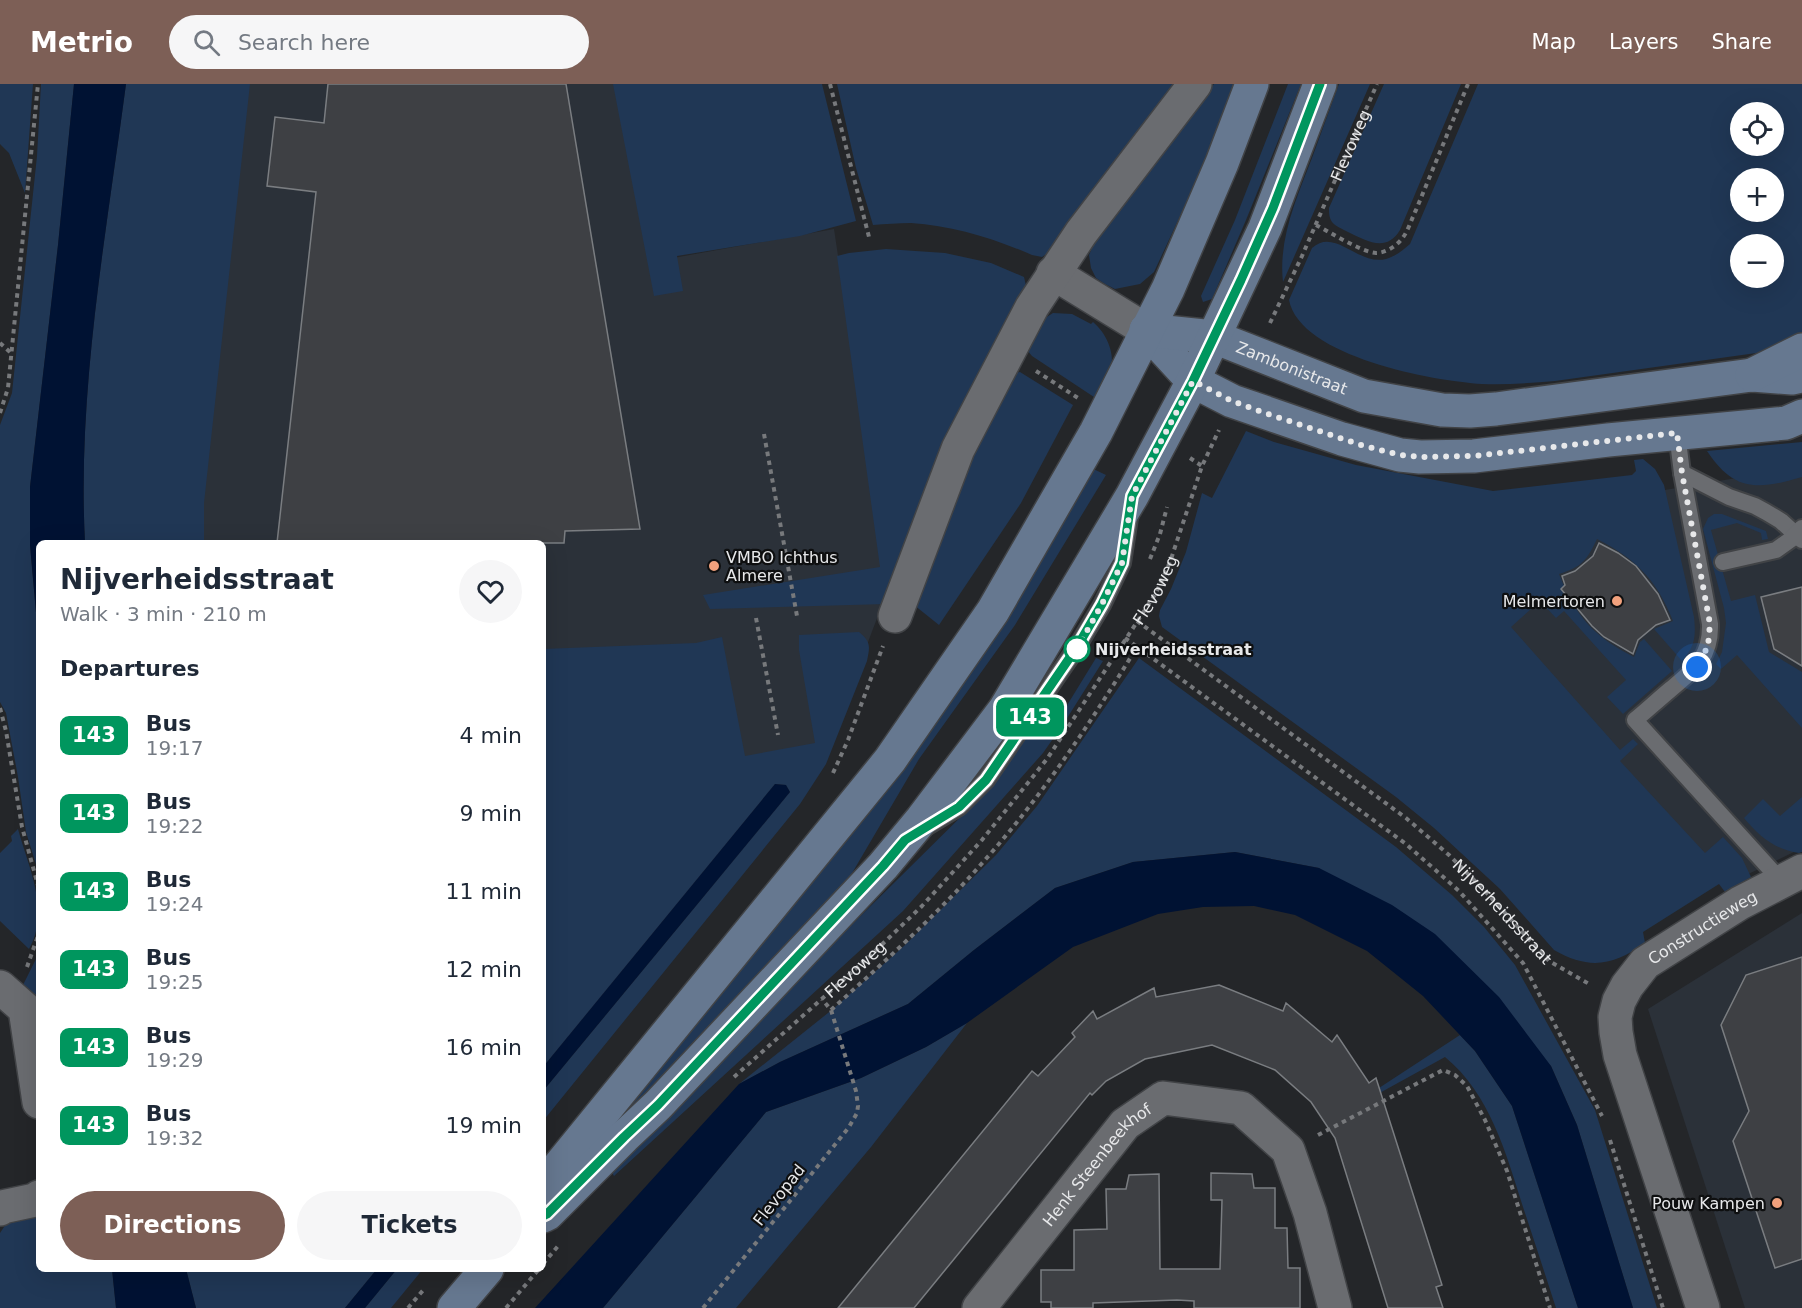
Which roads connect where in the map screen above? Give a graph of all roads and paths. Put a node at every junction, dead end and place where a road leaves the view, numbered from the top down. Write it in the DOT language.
graph roads {
  1 [pos="38,84"];
  2 [pos="830,84"];
  3 [pos="1195,84"];
  4 [pos="1252,84"];
  5 [pos="1320,84"];
  6 [pos="1377,84"];
  7 [pos="1468,84"];
  8 [pos="1316,225"];
  9 [pos="868,237"];
  10 [pos="1053,273"];
  11 [pos="1146,330"];
  12 [pos="1214,337"];
  13 [pos="0,343"];
  14 [pos="1802,350"];
  15 [pos="1008,352"];
  16 [pos="1256,353"];
  17 [pos="12,354"];
  18 [pos="1752,375"];
  19 [pos="1802,376"];
  20 [pos="1193,381"];
  21 [pos="1083,401"];
  22 [pos="1232,401"];
  23 [pos="0,412"];
  24 [pos="1797,422"];
  25 [pos="1677,433"];
  26 [pos="764,434"];
  27 [pos="1184,454"];
  28 [pos="1202,466"];
  29 [pos="1682,473"];
  30 [pos="1800,534"];
  31 [pos="1723,562"];
  32 [pos="797,616"];
  33 [pos="894,616"];
  34 [pos="756,618"];
  35 [pos="1137,621"];
  36 [pos="1125,638"];
  37 [pos="1137,646"];
  38 [pos="0,708"];
  39 [pos="778,735"];
  40 [pos="828,783"];
  41 [pos="36,875"];
  42 [pos="1791,876"];
  43 [pos="0,987"];
  44 [pos="822,999"];
  45 [pos="1619,1001"];
  46 [pos="831,1010"];
  47 [pos="36,1082"];
  48 [pos="726,1083"];
  49 [pos="613,1125"];
  50 [pos="1605,1126"];
  51 [pos="1609,1137"];
  52 [pos="1288,1150"];
  53 [pos="546,1183"];
  54 [pos="36,1199"];
  55 [pos="0,1209"];
  56 [pos="546,1214"];
  57 [pos="484,1272"];
  58 [pos="536,1272"];
  59 [pos="454,1308"];
  60 [pos="506,1308"];
  61 [pos="703,1308"];
  62 [pos="979,1308"];
  63 [pos="1335,1308"];
  64 [pos="1550,1308"];
  65 [pos="1663,1308"];
  66 [pos="1703,1308"];
  1 -- 17 [label="path"];
  2 -- 9 [label="path"];
  3 -- 10 [label="street"];
  4 -- 11 [label="main road"];
  5 -- 12 [label="main road"];
  6 -- 8 [label="path, Flevoweg"];
  7 -- 8 [label="path"];
  8 -- 16 [label="path, Flevoweg"];
  10 -- 11 [label="street"];
  10 -- 15 [label="street"];
  11 -- 12 [label="main road, Zambonistraat"];
  11 -- 20 [label="main road"];
  11 -- 49 [label="main road"];
  12 -- 16 [label="main road, Zambonistraat"];
  12 -- 20 [label="main road"];
  13 -- 17 [label="path"];
  14 -- 18 [label="main road, Zambonistraat"];
  15 -- 21 [label="path"];
  15 -- 33 [label="street"];
  16 -- 18 [label="main road, Zambonistraat"];
  17 -- 23 [label="path"];
  18 -- 19 [label="main road, Zambonistraat"];
  20 -- 22 [label="main road"];
  20 -- 49 [label="main road"];
  22 -- 25 [label="main road"];
  22 -- 28 [label="path, Flevoweg"];
  24 -- 25 [label="main road"];
  25 -- 29 [label="lane"];
  26 -- 32 [label="path"];
  27 -- 28 [label="path"];
  28 -- 35 [label="path, Flevoweg"];
  29 -- 30 [label="lane"];
  29 -- 42 [label="lane"];
  30 -- 31 [label="lane"];
  33 -- 40 [label="path"];
  34 -- 39 [label="path"];
  35 -- 36 [label="path, Flevoweg"];
  35 -- 45 [label="path, Nijverheidsstraat"];
  36 -- 37 [label="path"];
  36 -- 44 [label="path, Flevoweg"];
  37 -- 46 [label="path"];
  37 -- 50 [label="path"];
  38 -- 41 [label="path"];
  42 -- 45 [label="street, Constructieweg"];
  43 -- 47 [label="street"];
  44 -- 46 [label="path"];
  44 -- 48 [label="path, Flevoweg"];
  45 -- 66 [label="street"];
  46 -- 61 [label="path, Flevopad"];
  49 -- 53 [label="main road"];
  49 -- 56 [label="main road"];
  51 -- 65 [label="path"];
  52 -- 62 [label="street, Henk Steenbeekhof"];
  52 -- 63 [label="street, Henk Steenbeekhof"];
  52 -- 64 [label="path"];
  54 -- 55 [label="street"];
  57 -- 59 [label="main road"];
  58 -- 60 [label="path"];
}
